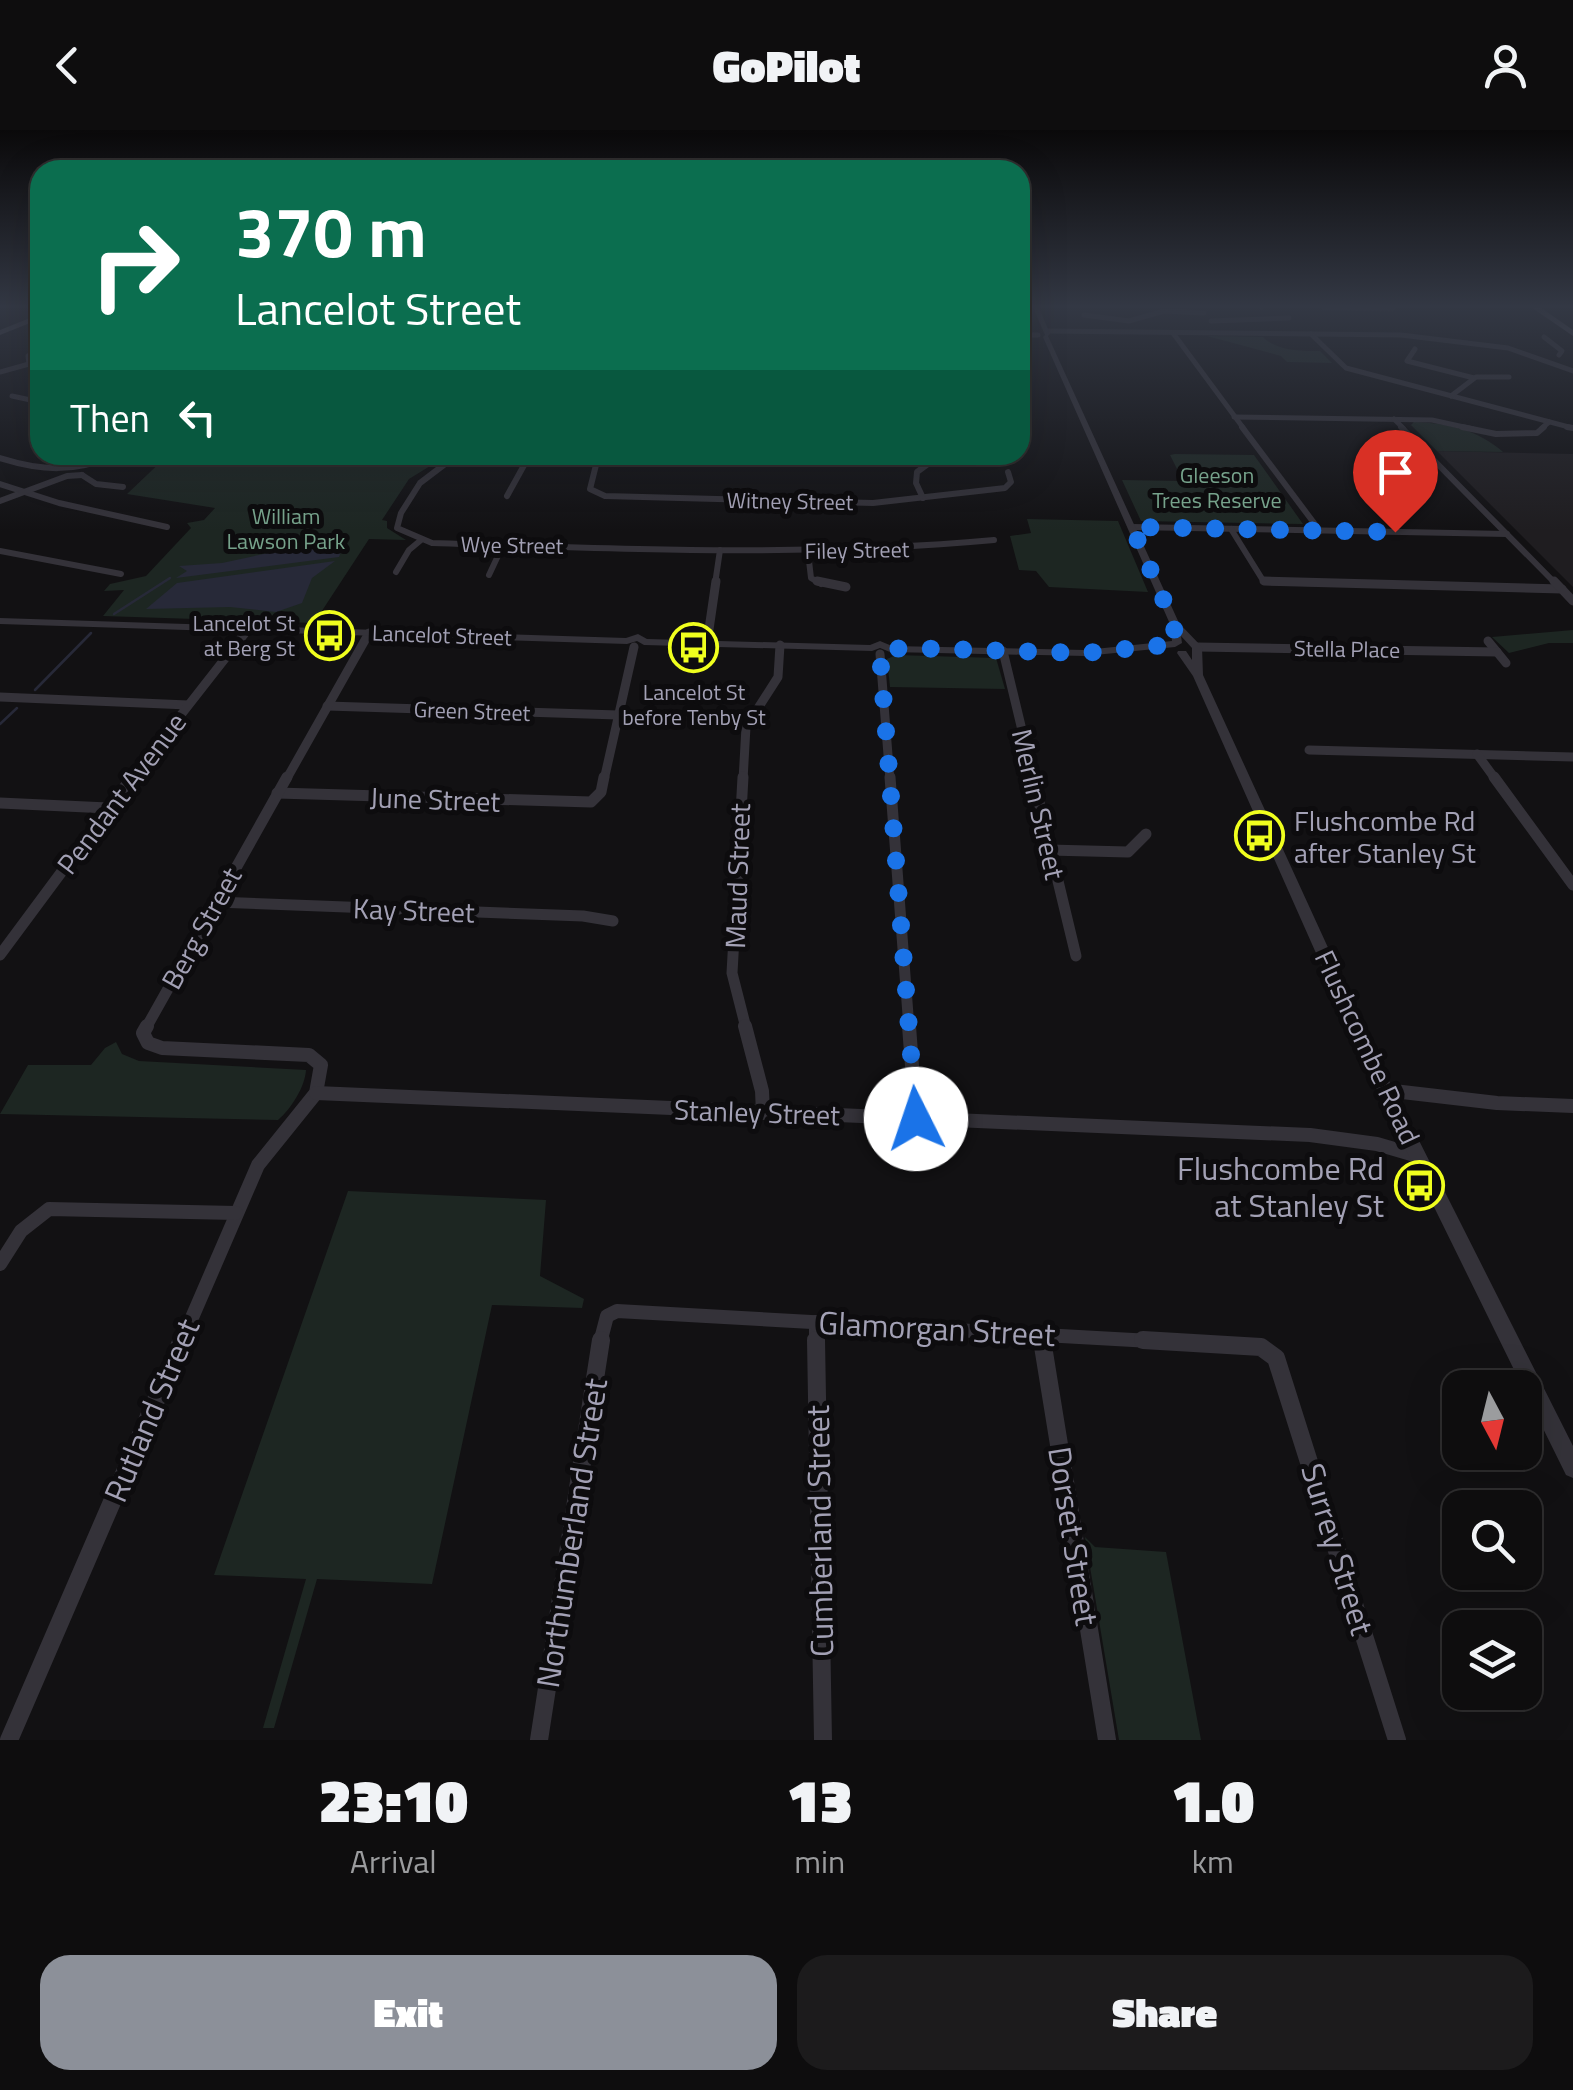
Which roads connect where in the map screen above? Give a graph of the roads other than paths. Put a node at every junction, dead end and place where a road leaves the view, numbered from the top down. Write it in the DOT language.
graph roads {
  1 [pos="1065,380"];
  2 [pos="1208,380"];
  3 [pos="1392,380"];
  4 [pos="1471,380"];
  5 [pos="12,396"];
  6 [pos="1451,396"];
  7 [pos="30,400"];
  8 [pos="1234,417"];
  9 [pos="1394,420"];
  10 [pos="1548,422"];
  11 [pos="1573,428"];
  12 [pos="0,458"];
  13 [pos="97,465"];
  14 [pos="443,465"];
  15 [pos="524,465"];
  16 [pos="593,465"];
  17 [pos="920,465"];
  18 [pos="85,472"];
  19 [pos="1008,472"];
  20 [pos="69,473"];
  21 [pos="0,484"];
  22 [pos="123,486"];
  23 [pos="23,491"];
  24 [pos="507,496"];
  25 [pos="923,498"];
  26 [pos="0,501"];
  27 [pos="168,527"];
  28 [pos="1132,527"];
  29 [pos="1231,529"];
  30 [pos="1320,531"];
  31 [pos="1508,534"];
  32 [pos="420,540"];
  33 [pos="994,540"];
  34 [pos="503,545"];
  35 [pos="0,550"];
  36 [pos="720,550"];
  37 [pos="808,552"];
  38 [pos="396,572"];
  39 [pos="121,574"];
  40 [pos="489,575"];
  41 [pos="846,587"];
  42 [pos="1562,590"];
  43 [pos="1573,601"];
  44 [pos="0,621"];
  45 [pos="1174,624"];
  46 [pos="248,631"];
  47 [pos="369,633"];
  48 [pos="1488,641"];
  49 [pos="635,643"];
  50 [pos="707,643"];
  51 [pos="780,645"];
  52 [pos="1134,648"];
  53 [pos="1178,648"];
  54 [pos="1196,648"];
  55 [pos="881,650"];
  56 [pos="1004,652"];
  57 [pos="1498,652"];
  58 [pos="1506,663"];
  59 [pos="1198,676"];
  60 [pos="0,697"];
  61 [pos="188,705"];
  62 [pos="327,706"];
  63 [pos="618,716"];
  64 [pos="1309,750"];
  65 [pos="1478,754"];
  66 [pos="1573,757"];
  67 [pos="277,793"];
  68 [pos="0,803"];
  69 [pos="108,808"];
  70 [pos="1146,834"];
  71 [pos="1049,850"];
  72 [pos="1573,885"];
  73 [pos="215,902"];
  74 [pos="613,922"];
  75 [pos="0,955"];
  76 [pos="1076,956"];
  77 [pos="1385,1090"];
  78 [pos="316,1093"];
  79 [pos="1573,1106"];
  80 [pos="763,1113"];
  81 [pos="916,1119"];
  82 [pos="1402,1124"];
  83 [pos="1377,1144"];
  84 [pos="1418,1156"];
  85 [pos="236,1213"];
  86 [pos="0,1264"];
  87 [pos="816,1322"];
  88 [pos="602,1326"];
  89 [pos="1041,1333"];
  90 [pos="1276,1358"];
  91 [pos="1573,1468"];
  92 [pos="9,1740"];
  93 [pos="539,1740"];
  94 [pos="822,1740"];
  95 [pos="1107,1740"];
  96 [pos="1397,1740"];
  1 -- 28 [label="street, Flushcombe Road"];
  2 -- 8 [label="street"];
  3 -- 6 [label="street"];
  4 -- 6 [label="street"];
  5 -- 7 [label="street"];
  6 -- 10 [label="street"];
  8 -- 9 [label="street"];
  8 -- 30 [label="street"];
  9 -- 10 [label="street"];
  9 -- 31 [label="street"];
  10 -- 11 [label="street"];
  12 -- 20 [label="street"];
  13 -- 18 [label="street"];
  14 -- 32 [label="street, Wye Street"];
  15 -- 24 [label="street"];
  16 -- 25 [label="street, Witney Street"];
  17 -- 25 [label="street"];
  18 -- 20 [label="street"];
  18 -- 22 [label="street"];
  19 -- 25 [label="street, Witney Street"];
  20 -- 23 [label="street"];
  21 -- 23 [label="street"];
  23 -- 26 [label="street"];
  23 -- 27 [label="street"];
  28 -- 29 [label="street"];
  28 -- 45 [label="street, Flushcombe Road"];
  29 -- 30 [label="street"];
  29 -- 42 [label="street"];
  30 -- 31 [label="street"];
  31 -- 42 [label="street"];
  32 -- 34 [label="street, Wye Street"];
  32 -- 38 [label="street"];
  33 -- 37 [label="street, Filey Street"];
  34 -- 36 [label="street, Wye Street"];
  34 -- 40 [label="street"];
  35 -- 39 [label="street"];
  36 -- 37 [label="street, Filey Street"];
  36 -- 50 [label="street"];
  37 -- 41 [label="street"];
  42 -- 43 [label="street"];
  44 -- 46 [label="street, Lancelot Street"];
  45 -- 53 [label="street, Flushcombe Road"];
  45 -- 54 [label="street, Flushcombe Road"];
  46 -- 47 [label="street, Lancelot Street"];
  46 -- 61 [label="street, Pendant Avenue"];
  47 -- 49 [label="street, Lancelot Street"];
  47 -- 62 [label="street, Berg Street"];
  48 -- 57 [label="street"];
  49 -- 50 [label="street, Lancelot Street"];
  49 -- 63 [label="street"];
  50 -- 51 [label="street, Lancelot Street"];
  51 -- 55 [label="street, Lancelot Street"];
  51 -- 80 [label="street, Maud Street"];
  52 -- 53 [label="street, Lancelot Street"];
  52 -- 56 [label="street, Lancelot Street"];
  53 -- 54 [label="street"];
  53 -- 59 [label="street, Flushcombe Road"];
  54 -- 57 [label="street, Stella Place"];
  54 -- 59 [label="street, Flushcombe Road"];
  55 -- 56 [label="street, Lancelot Street"];
  55 -- 81 [label="street"];
  56 -- 71 [label="street, Merlin Street"];
  57 -- 58 [label="street"];
  59 -- 77 [label="street, Flushcombe Road"];
  60 -- 61 [label="street"];
  61 -- 69 [label="street, Pendant Avenue"];
  62 -- 63 [label="street, Green Street"];
  62 -- 67 [label="street, Berg Street"];
  63 -- 67 [label="street, June Street"];
  64 -- 65 [label="street"];
  65 -- 66 [label="street"];
  65 -- 72 [label="street"];
  67 -- 73 [label="street, Berg Street"];
  68 -- 69 [label="street"];
  69 -- 75 [label="street, Pendant Avenue"];
  70 -- 71 [label="street"];
  71 -- 76 [label="street, Merlin Street"];
  73 -- 74 [label="street, Kay Street"];
  73 -- 78 [label="street, Berg Street"];
  77 -- 79 [label="street"];
  77 -- 82 [label="street, Flushcombe Road"];
  78 -- 80 [label="street, Stanley Street"];
  78 -- 85 [label="street, Rutland Street"];
  80 -- 81 [label="street, Stanley Street"];
  81 -- 83 [label="street, Stanley Street"];
  82 -- 83 [label="street"];
  82 -- 84 [label="street, Flushcombe Road"];
  83 -- 84 [label="street, Stanley Street"];
  84 -- 91 [label="street, Flushcombe Road"];
  85 -- 86 [label="street"];
  85 -- 92 [label="street, Rutland Street"];
  87 -- 88 [label="street, Glamorgan Street"];
  87 -- 89 [label="street, Glamorgan Street"];
  87 -- 94 [label="street, Cumberland Street"];
  88 -- 93 [label="street, Northumberland Street"];
  89 -- 90 [label="street, Glamorgan Street"];
  89 -- 95 [label="street, Dorset Street"];
  90 -- 96 [label="street, Surrey Street"];
}
